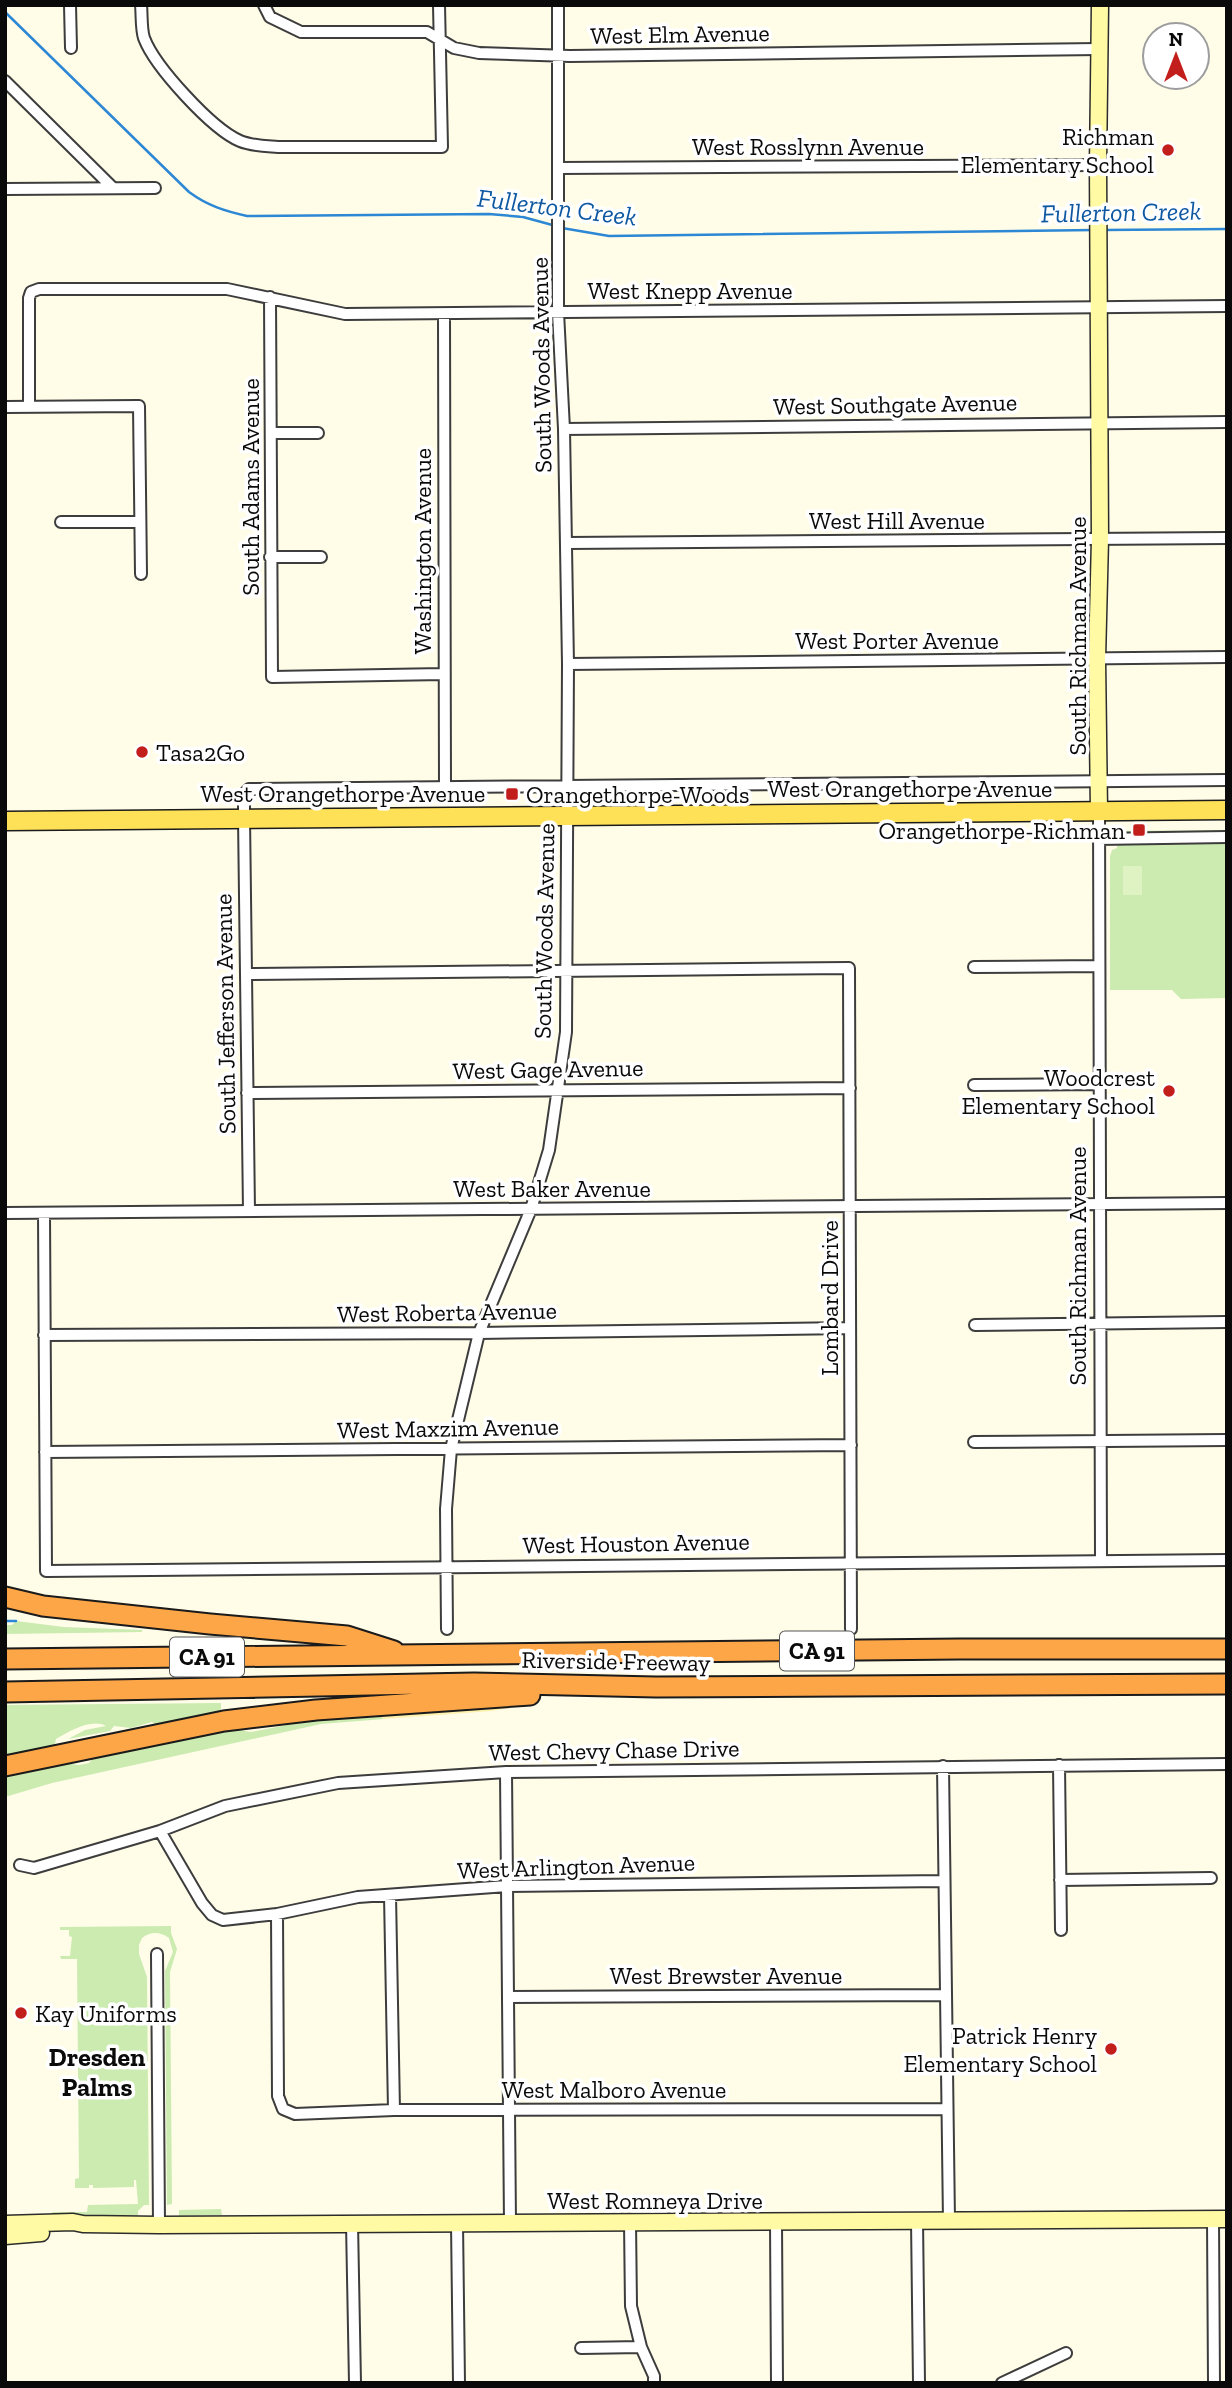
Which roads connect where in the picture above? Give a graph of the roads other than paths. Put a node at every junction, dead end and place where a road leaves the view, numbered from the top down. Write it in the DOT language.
graph roads {
  1 [pos="70,5"];
  2 [pos="141,5"];
  3 [pos="264,5"];
  4 [pos="439,5"];
  5 [pos="558,5"];
  6 [pos="1100,5"];
  7 [pos="438,39"];
  8 [pos="71,48"];
  9 [pos="1100,49"];
  10 [pos="558,56"];
  11 [pos="5,81"];
  12 [pos="1098,165"];
  13 [pos="559,168"];
  14 [pos="113,188"];
  15 [pos="155,188"];
  16 [pos="5,189"];
  17 [pos="270,297"];
  18 [pos="1227,306"];
  19 [pos="1099,308"];
  20 [pos="558,312"];
  21 [pos="444,314"];
  22 [pos="5,407"];
  23 [pos="29,407"];
  24 [pos="1227,422"];
  25 [pos="1100,423"];
  26 [pos="564,429"];
  27 [pos="272,433"];
  28 [pos="318,433"];
  29 [pos="61,522"];
  30 [pos="139,522"];
  31 [pos="1227,538"];
  32 [pos="1100,539"];
  33 [pos="567,543"];
  34 [pos="270,557"];
  35 [pos="321,557"];
  36 [pos="141,574"];
  37 [pos="1227,657"];
  38 [pos="1097,659"];
  39 [pos="568,664"];
  40 [pos="443,674"];
  41 [pos="1227,780"];
  42 [pos="1100,782"];
  43 [pos="567,787"];
  44 [pos="444,788"];
  45 [pos="1227,810"];
  46 [pos="1100,811"];
  47 [pos="566,816"];
  48 [pos="244,817"];
  49 [pos="5,821"];
  50 [pos="1227,838"];
  51 [pos="1098,839"];
  52 [pos="1099,966"];
  53 [pos="974,967"];
  54 [pos="566,970"];
  55 [pos="246,974"];
  56 [pos="1100,1084"];
  57 [pos="974,1085"];
  58 [pos="850,1088"];
  59 [pos="558,1090"];
  60 [pos="247,1093"];
  61 [pos="1227,1203"];
  62 [pos="1099,1204"];
  63 [pos="850,1206"];
  64 [pos="531,1209"];
  65 [pos="249,1211"];
  66 [pos="5,1213"];
  67 [pos="44,1213"];
  68 [pos="1227,1322"];
  69 [pos="1100,1323"];
  70 [pos="975,1325"];
  71 [pos="850,1328"];
  72 [pos="480,1333"];
  73 [pos="44,1335"];
  74 [pos="1100,1440"];
  75 [pos="1227,1440"];
  76 [pos="974,1442"];
  77 [pos="851,1445"];
  78 [pos="452,1449"];
  79 [pos="45,1452"];
  80 [pos="1101,1560"];
  81 [pos="1227,1560"];
  82 [pos="851,1562"];
  83 [pos="446,1566"];
  84 [pos="5,1597"];
  85 [pos="447,1629"];
  86 [pos="851,1629"];
  87 [pos="1227,1649"];
  88 [pos="408,1656"];
  89 [pos="5,1659"];
  90 [pos="1227,1684"];
  91 [pos="656,1687"];
  92 [pos="5,1692"];
  93 [pos="1225,1764"];
  94 [pos="1059,1765"];
  95 [pos="5,1766"];
  96 [pos="943,1766"];
  97 [pos="506,1772"];
  98 [pos="160,1831"];
  99 [pos="20,1864"];
  100 [pos="1211,1878"];
  101 [pos="1060,1880"];
  102 [pos="944,1881"];
  103 [pos="507,1886"];
  104 [pos="390,1895"];
  105 [pos="277,1914"];
  106 [pos="1061,1930"];
  107 [pos="157,1954"];
  108 [pos="945,1995"];
  109 [pos="508,1997"];
  110 [pos="947,2109"];
  111 [pos="394,2110"];
  112 [pos="509,2110"];
  113 [pos="1220,2219"];
  114 [pos="917,2220"];
  115 [pos="949,2221"];
  116 [pos="630,2222"];
  117 [pos="776,2222"];
  118 [pos="352,2223"];
  119 [pos="457,2223"];
  120 [pos="510,2223"];
  121 [pos="5,2224"];
  122 [pos="83,2224"];
  123 [pos="159,2225"];
  124 [pos="5,2236"];
  125 [pos="1214,2341"];
  126 [pos="1227,2341"];
  127 [pos="641,2347"];
  128 [pos="581,2348"];
  129 [pos="1066,2353"];
  130 [pos="355,2383"];
  131 [pos="459,2383"];
  132 [pos="654,2383"];
  133 [pos="777,2383"];
  134 [pos="919,2383"];
  135 [pos="1002,2383"];
  136 [pos="1214,2383"];
  1 -- 8 [label="street"];
  2 -- 7 [label="street"];
  3 -- 7 [label="street, West Elm Avenue"];
  4 -- 7 [label="street"];
  5 -- 10 [label="street, South Woods Avenue"];
  6 -- 9 [label="street, South Richman Avenue"];
  7 -- 10 [label="street, West Elm Avenue"];
  9 -- 10 [label="street, West Elm Avenue"];
  9 -- 12 [label="street, South Richman Avenue"];
  10 -- 13 [label="street, South Woods Avenue"];
  11 -- 14 [label="street"];
  12 -- 13 [label="street, West Rosslynn Avenue"];
  12 -- 19 [label="street, South Richman Avenue"];
  13 -- 20 [label="street, South Woods Avenue"];
  14 -- 15 [label="street"];
  14 -- 16 [label="street"];
  17 -- 21 [label="street, West Knepp Avenue"];
  17 -- 23 [label="street, West Knepp Avenue"];
  17 -- 27 [label="street, South Adams Avenue"];
  18 -- 19 [label="street, West Knepp Avenue"];
  19 -- 20 [label="street, West Knepp Avenue"];
  19 -- 25 [label="street, South Richman Avenue"];
  20 -- 21 [label="street, West Knepp Avenue"];
  20 -- 26 [label="street, South Woods Avenue"];
  21 -- 40 [label="street, Washington Avenue"];
  22 -- 23 [label="street"];
  23 -- 30 [label="street"];
  24 -- 25 [label="street, West Southgate Avenue"];
  25 -- 26 [label="street, West Southgate Avenue"];
  25 -- 32 [label="street, South Richman Avenue"];
  26 -- 33 [label="street, South Woods Avenue"];
  27 -- 28 [label="street"];
  27 -- 34 [label="street, South Adams Avenue"];
  29 -- 30 [label="street"];
  30 -- 36 [label="street"];
  31 -- 32 [label="street, West Hill Avenue"];
  32 -- 33 [label="street, West Hill Avenue"];
  32 -- 38 [label="street, South Richman Avenue"];
  33 -- 39 [label="street, South Woods Avenue"];
  34 -- 35 [label="street"];
  34 -- 40 [label="street, South Adams Avenue"];
  37 -- 38 [label="street, West Porter Avenue"];
  38 -- 39 [label="street, West Porter Avenue"];
  38 -- 42 [label="street, South Richman Avenue"];
  39 -- 43 [label="street, South Woods Avenue"];
  40 -- 44 [label="street, Washington Avenue"];
  41 -- 42 [label="street"];
  42 -- 43 [label="street"];
  42 -- 46 [label="street, South Richman Avenue"];
  43 -- 44 [label="street"];
  43 -- 47 [label="street, South Woods Avenue"];
  44 -- 48 [label="street"];
  45 -- 46 [label="main road, West Orangethorpe Avenue"];
  46 -- 47 [label="main road, West Orangethorpe Avenue"];
  46 -- 51 [label="street, South Richman Avenue"];
  47 -- 48 [label="main road, West Orangethorpe Avenue"];
  47 -- 54 [label="street, South Woods Avenue"];
  48 -- 49 [label="main road, West Orangethorpe Avenue"];
  48 -- 55 [label="street, South Jefferson Avenue"];
  50 -- 51 [label="street"];
  51 -- 52 [label="street, South Richman Avenue"];
  52 -- 53 [label="street"];
  52 -- 56 [label="street, South Richman Avenue"];
  54 -- 55 [label="street"];
  54 -- 58 [label="street, Lombard Drive"];
  54 -- 59 [label="street, South Woods Avenue"];
  55 -- 60 [label="street, South Jefferson Avenue"];
  56 -- 57 [label="street"];
  56 -- 62 [label="street, South Richman Avenue"];
  58 -- 59 [label="street, West Gage Avenue"];
  58 -- 63 [label="street, Lombard Drive"];
  59 -- 60 [label="street, West Gage Avenue"];
  59 -- 64 [label="street, South Woods Avenue"];
  60 -- 65 [label="street, South Jefferson Avenue"];
  61 -- 62 [label="street, West Baker Avenue"];
  62 -- 63 [label="street, West Baker Avenue"];
  62 -- 69 [label="street, South Richman Avenue"];
  63 -- 64 [label="street, West Baker Avenue"];
  63 -- 71 [label="street, Lombard Drive"];
  64 -- 65 [label="street, West Baker Avenue"];
  64 -- 72 [label="street, South Woods Avenue"];
  65 -- 67 [label="street, West Baker Avenue"];
  66 -- 67 [label="street, West Baker Avenue"];
  67 -- 73 [label="street"];
  68 -- 69 [label="street"];
  69 -- 70 [label="street"];
  69 -- 74 [label="street, South Richman Avenue"];
  71 -- 72 [label="street, West Roberta Avenue"];
  71 -- 77 [label="street, Lombard Drive"];
  72 -- 73 [label="street, West Roberta Avenue"];
  72 -- 78 [label="street, South Woods Avenue"];
  73 -- 79 [label="street"];
  74 -- 75 [label="street"];
  74 -- 76 [label="street"];
  74 -- 80 [label="street, South Richman Avenue"];
  77 -- 78 [label="street, West Maxzim Avenue"];
  77 -- 82 [label="street, Lombard Drive"];
  78 -- 79 [label="street, West Maxzim Avenue"];
  78 -- 83 [label="street, South Woods Avenue"];
  79 -- 83 [label="street, West Houston Avenue"];
  80 -- 81 [label="street, West Houston Avenue"];
  80 -- 82 [label="street, West Houston Avenue"];
  82 -- 83 [label="street, West Houston Avenue"];
  82 -- 86 [label="street, Lombard Drive"];
  83 -- 85 [label="street, South Woods Avenue"];
  84 -- 88 [label="highway"];
  87 -- 88 [label="highway, Riverside Freeway / CA 91"];
  88 -- 89 [label="highway, Riverside Freeway / CA 91"];
  90 -- 91 [label="highway, Riverside Freeway / CA 91"];
  91 -- 92 [label="highway, Riverside Freeway / CA 91"];
  91 -- 95 [label="highway"];
  93 -- 94 [label="street, West Chevy Chase Drive"];
  94 -- 96 [label="street, West Chevy Chase Drive"];
  94 -- 101 [label="street"];
  96 -- 97 [label="street, West Chevy Chase Drive"];
  96 -- 102 [label="street"];
  97 -- 98 [label="street, West Chevy Chase Drive"];
  97 -- 103 [label="street"];
  98 -- 99 [label="street, West Chevy Chase Drive"];
  98 -- 105 [label="street, West Arlington Avenue"];
  100 -- 101 [label="street"];
  101 -- 106 [label="street"];
  102 -- 103 [label="street, West Arlington Avenue"];
  102 -- 108 [label="street"];
  103 -- 104 [label="street, West Arlington Avenue"];
  103 -- 109 [label="street"];
  104 -- 105 [label="street, West Arlington Avenue"];
  104 -- 111 [label="street"];
  105 -- 111 [label="street, West Malboro Avenue"];
  107 -- 123 [label="street"];
  108 -- 109 [label="street, West Brewster Avenue"];
  108 -- 110 [label="street"];
  109 -- 112 [label="street"];
  110 -- 112 [label="street, West Malboro Avenue"];
  110 -- 115 [label="street"];
  111 -- 112 [label="street, West Malboro Avenue"];
  112 -- 120 [label="street"];
  113 -- 115 [label="street, West Romneya Drive"];
  113 -- 125 [label="street"];
  114 -- 115 [label="street, West Romneya Drive"];
  114 -- 117 [label="street, West Romneya Drive"];
  114 -- 134 [label="street"];
  116 -- 117 [label="street, West Romneya Drive"];
  116 -- 120 [label="street, West Romneya Drive"];
  116 -- 127 [label="street"];
  117 -- 133 [label="street"];
  118 -- 119 [label="street, West Romneya Drive"];
  118 -- 123 [label="street, West Romneya Drive"];
  118 -- 130 [label="street"];
  119 -- 120 [label="street, West Romneya Drive"];
  119 -- 131 [label="street"];
  121 -- 122 [label="street, West Romneya Drive"];
  122 -- 123 [label="street, West Romneya Drive"];
  122 -- 124 [label="street, West Romneya Drive"];
  125 -- 126 [label="street"];
  125 -- 136 [label="street"];
  127 -- 128 [label="street"];
  127 -- 132 [label="street"];
  129 -- 135 [label="street"];
}
